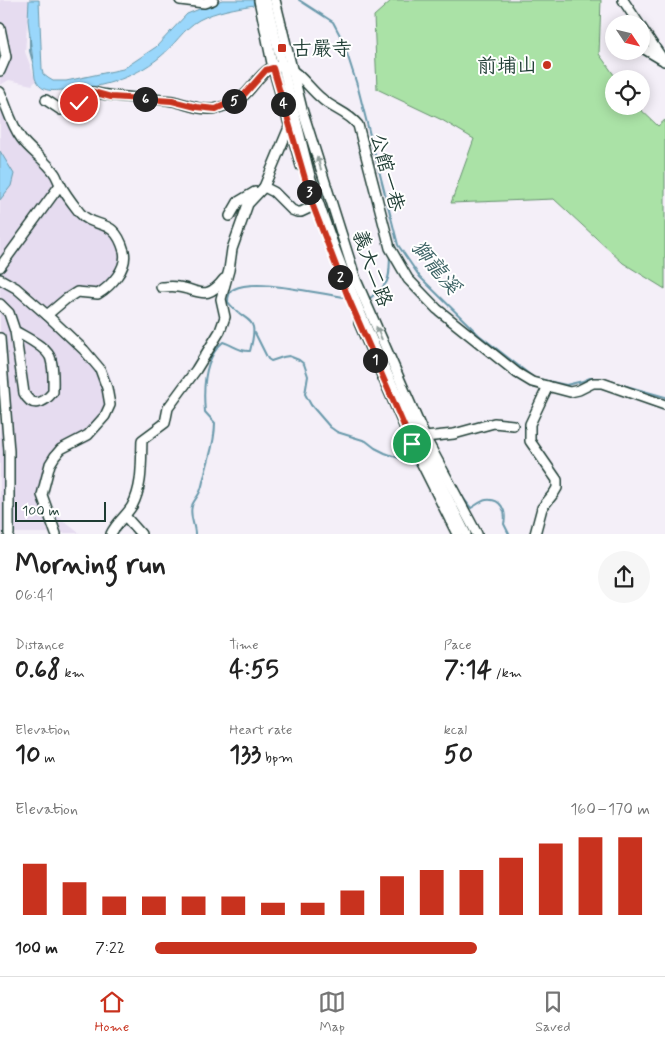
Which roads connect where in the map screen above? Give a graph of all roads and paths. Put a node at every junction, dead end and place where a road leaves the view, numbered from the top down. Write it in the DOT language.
graph roads {
  1 [pos="180,0"];
  2 [pos="213,0"];
  3 [pos="623,0"];
  4 [pos="267,3"];
  5 [pos="633,15"];
  6 [pos="0,28"];
  7 [pos="650,40"];
  8 [pos="650,52"];
  9 [pos="664,61"];
  10 [pos="277,68"];
  11 [pos="291,69"];
  12 [pos="0,70"];
  13 [pos="0,92"];
  14 [pos="46,100"];
  15 [pos="294,116"];
  16 [pos="290,126"];
  17 [pos="60,185"];
  18 [pos="264,187"];
  19 [pos="316,205"];
  20 [pos="230,216"];
  21 [pos="0,267"];
  22 [pos="229,270"];
  23 [pos="0,279"];
  24 [pos="161,287"];
  25 [pos="0,304"];
  26 [pos="47,315"];
  27 [pos="15,331"];
  28 [pos="0,338"];
  29 [pos="548,386"];
  30 [pos="665,406"];
  31 [pos="513,425"];
  32 [pos="418,440"];
  33 [pos="4,449"];
  34 [pos="125,516"];
  35 [pos="9,534"];
  36 [pos="56,534"];
  37 [pos="110,534"];
  38 [pos="140,534"];
  39 [pos="457,534"];
  40 [pos="466,534"];
  41 [pos="477,534"];
  42 [pos="535,534"];
  1 -- 2 [label="street"];
  3 -- 5 [label="street"];
  4 -- 10 [label="street, 義大二路"];
  4 -- 11 [label="street, 義大二路"];
  6 -- 12 [label="street"];
  7 -- 9 [label="street"];
  8 -- 9 [label="street"];
  10 -- 11 [label="street"];
  10 -- 14 [label="street"];
  10 -- 15 [label="street, 義大二路"];
  10 -- 16 [label="street, 義大二路"];
  11 -- 29 [label="street, 公館一巷"];
  32 -- 11 [label="street, 義大二路, one-way"];
  13 -- 17 [label="street"];
  15 -- 16 [label="street"];
  15 -- 19 [label="street, 義大二路"];
  16 -- 18 [label="street"];
  16 -- 19 [label="street, 義大二路"];
  17 -- 21 [label="street"];
  17 -- 26 [label="street"];
  18 -- 19 [label="street"];
  18 -- 20 [label="street"];
  18 -- 22 [label="street"];
  19 -- 32 [label="street, 義大二路"];
  22 -- 24 [label="street"];
  22 -- 34 [label="street"];
  23 -- 26 [label="street"];
  25 -- 27 [label="street"];
  26 -- 36 [label="street"];
  27 -- 27 [label="street"];
  28 -- 33 [label="street"];
  29 -- 30 [label="street, 公館一巷"];
  29 -- 42 [label="street"];
  31 -- 32 [label="street"];
  32 -- 39 [label="street, 義大二路"];
  32 -- 40 [label="street, 義大二路"];
  32 -- 41 [label="street, 義大二路"];
  33 -- 35 [label="street"];
  34 -- 37 [label="street"];
  34 -- 38 [label="street"];
}
